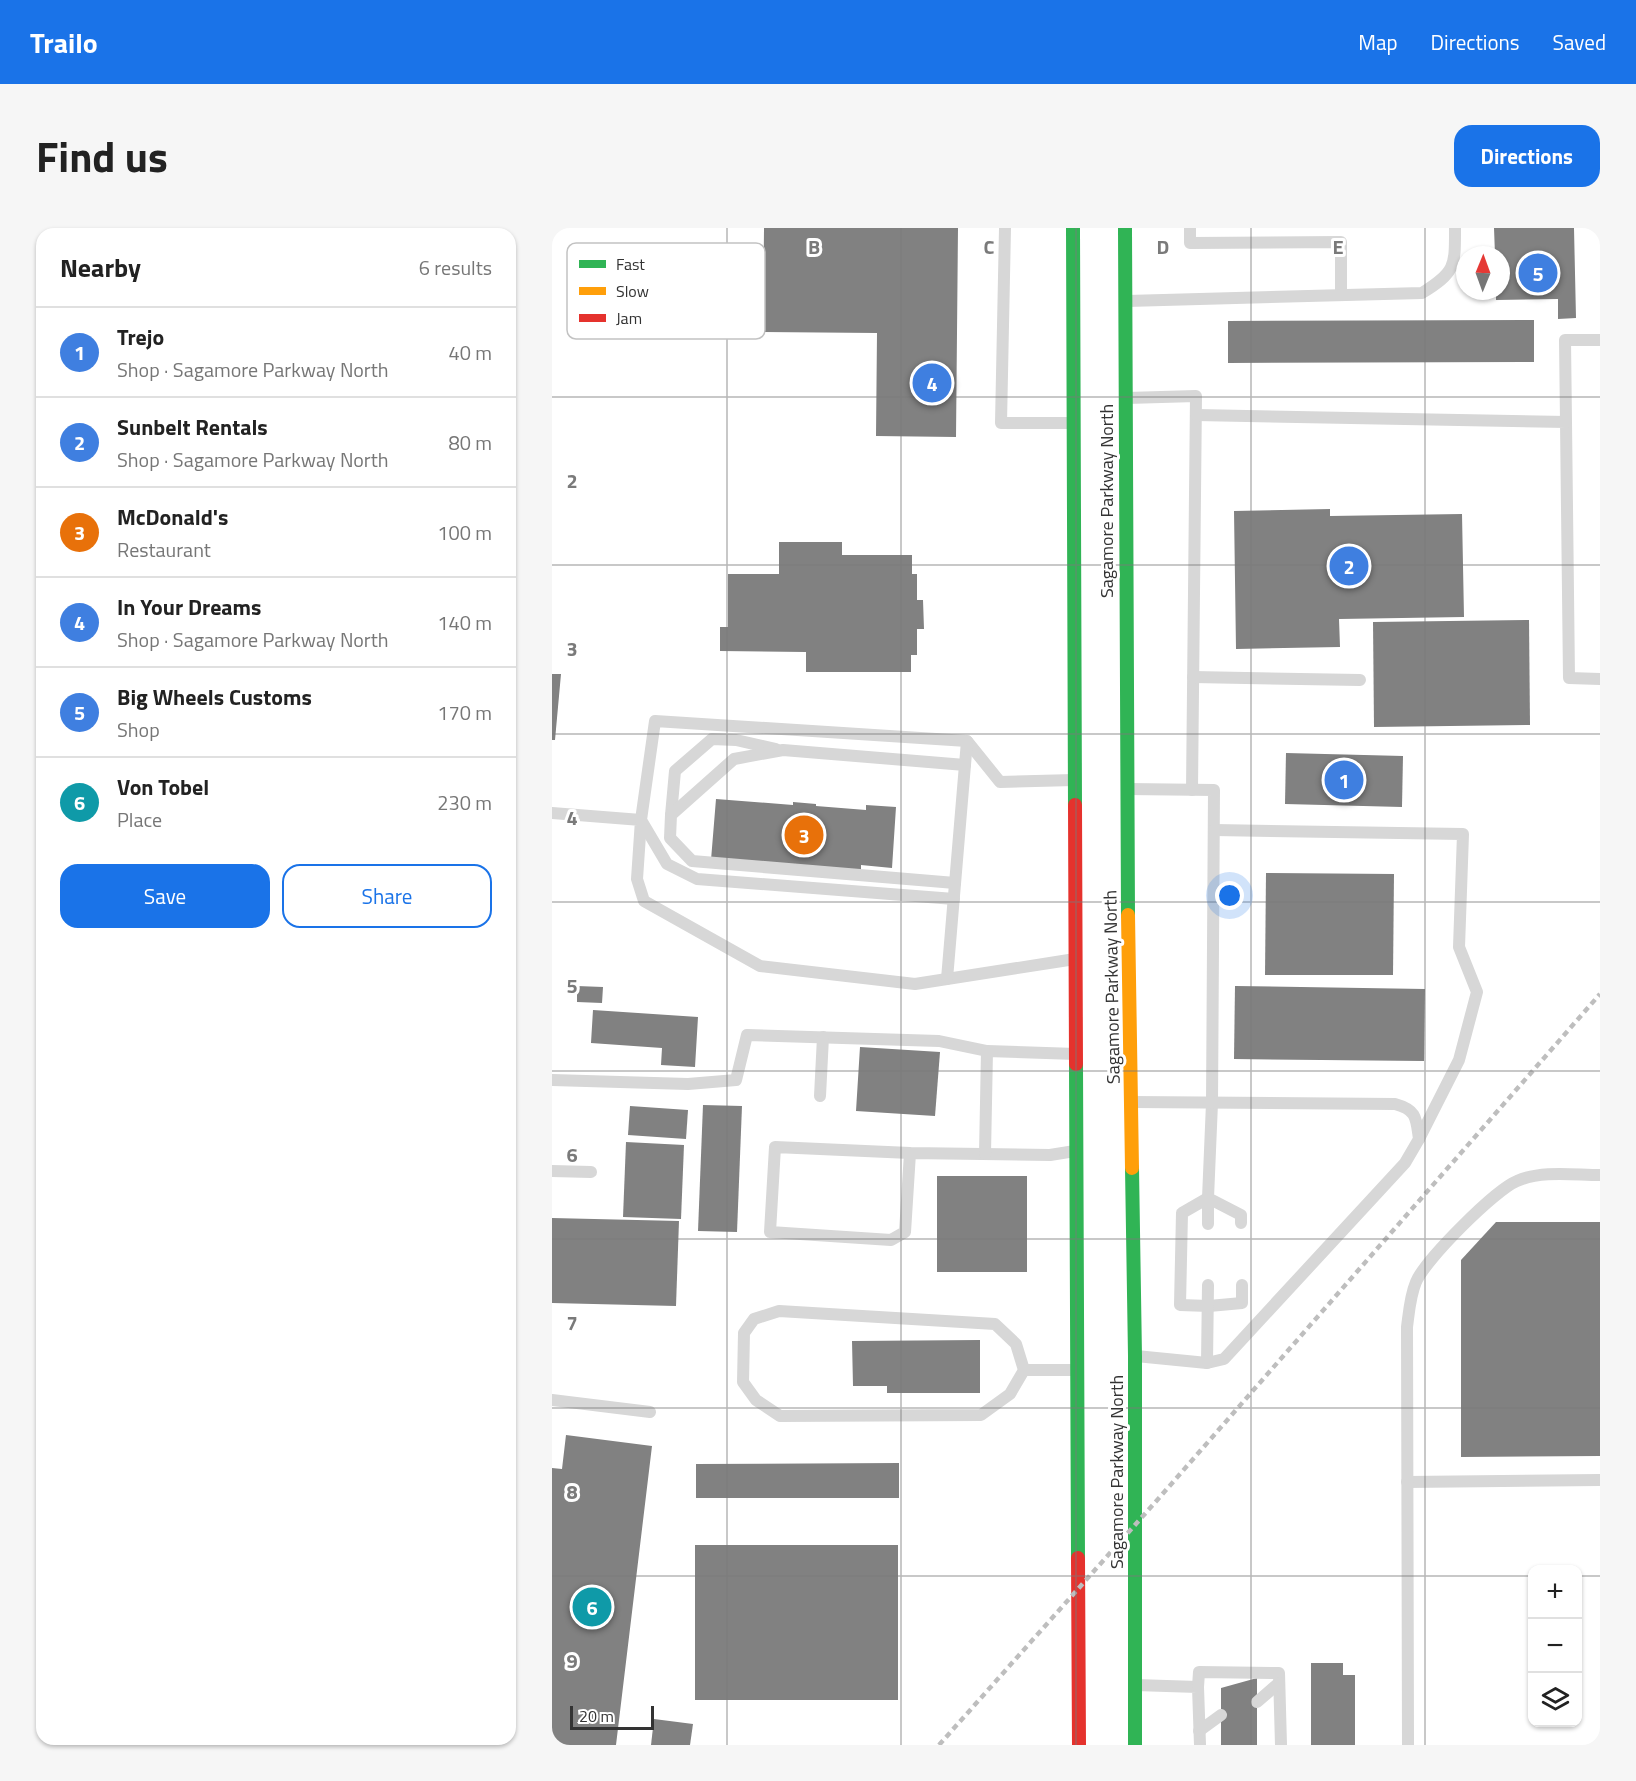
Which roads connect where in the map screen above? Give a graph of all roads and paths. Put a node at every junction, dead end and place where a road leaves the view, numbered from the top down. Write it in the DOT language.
graph roads {
  1 [pos="1005,228"];
  2 [pos="1073,228"];
  3 [pos="1125,228"];
  4 [pos="1190,228"];
  5 [pos="1455,228"];
  6 [pos="1341,295"];
  7 [pos="1125,301"];
  8 [pos="1600,340"];
  9 [pos="1125,398"];
  10 [pos="1196,415"];
  11 [pos="1566,422"];
  12 [pos="1073,423"];
  13 [pos="1194,677"];
  14 [pos="1600,679"];
  15 [pos="1360,680"];
  16 [pos="968,741"];
  17 [pos="783,750"];
  18 [pos="965,765"];
  19 [pos="1075,780"];
  20 [pos="1126,789"];
  21 [pos="1192,790"];
  22 [pos="552,813"];
  23 [pos="671,814"];
  24 [pos="641,820"];
  25 [pos="1214,830"];
  26 [pos="955,883"];
  27 [pos="954,899"];
  28 [pos="1076,959"];
  29 [pos="947,979"];
  30 [pos="823,1037"];
  31 [pos="987,1052"];
  32 [pos="1076,1054"];
  33 [pos="552,1080"];
  34 [pos="820,1096"];
  35 [pos="1132,1102"];
  36 [pos="1212,1103"];
  37 [pos="1419,1139"];
  38 [pos="1077,1151"];
  39 [pos="910,1153"];
  40 [pos="985,1154"];
  41 [pos="552,1171"];
  42 [pos="591,1172"];
  43 [pos="1600,1175"];
  44 [pos="1208,1198"];
  45 [pos="1208,1224"];
  46 [pos="1240,1224"];
  47 [pos="1209,1285"];
  48 [pos="1242,1285"];
  49 [pos="1209,1306"];
  50 [pos="1135,1356"];
  51 [pos="1207,1363"];
  52 [pos="1024,1370"];
  53 [pos="1077,1370"];
  54 [pos="552,1400"];
  55 [pos="650,1412"];
  56 [pos="1600,1480"];
  57 [pos="1407,1482"];
  58 [pos="1280,1683"];
  59 [pos="1135,1685"];
  60 [pos="1198,1686"];
  61 [pos="1257,1701"];
  62 [pos="1221,1715"];
  63 [pos="1199,1731"];
  64 [pos="1079,1745"];
  65 [pos="1135,1745"];
  66 [pos="1200,1745"];
  67 [pos="1281,1745"];
  68 [pos="1408,1745"];
  1 -- 12 [label="lane"];
  2 -- 12 [label="main road, Sagamore Parkway North"];
  3 -- 7 [label="main road, Sagamore Parkway North"];
  4 -- 6 [label="lane"];
  5 -- 6 [label="lane"];
  6 -- 7 [label="lane"];
  7 -- 9 [label="main road, Sagamore Parkway North"];
  8 -- 11 [label="lane"];
  9 -- 10 [label="lane"];
  9 -- 20 [label="main road, Sagamore Parkway North"];
  10 -- 11 [label="lane"];
  10 -- 13 [label="lane"];
  11 -- 14 [label="lane"];
  12 -- 19 [label="main road, Sagamore Parkway North"];
  13 -- 15 [label="lane"];
  13 -- 21 [label="lane"];
  16 -- 18 [label="lane"];
  16 -- 19 [label="lane"];
  16 -- 24 [label="lane"];
  17 -- 18 [label="lane"];
  17 -- 23 [label="lane"];
  17 -- 23 [label="lane"];
  18 -- 26 [label="lane"];
  19 -- 28 [label="main road, Sagamore Parkway North"];
  20 -- 21 [label="lane"];
  20 -- 35 [label="main road, Sagamore Parkway North"];
  21 -- 25 [label="lane"];
  22 -- 24 [label="lane"];
  23 -- 26 [label="lane"];
  24 -- 27 [label="lane"];
  24 -- 29 [label="lane"];
  25 -- 36 [label="lane"];
  25 -- 37 [label="lane"];
  26 -- 27 [label="lane"];
  27 -- 29 [label="lane"];
  28 -- 29 [label="lane"];
  28 -- 32 [label="main road, Sagamore Parkway North"];
  30 -- 31 [label="lane"];
  30 -- 33 [label="lane"];
  30 -- 34 [label="lane"];
  31 -- 32 [label="lane"];
  31 -- 40 [label="lane"];
  32 -- 38 [label="main road, Sagamore Parkway North"];
  35 -- 36 [label="lane"];
  35 -- 50 [label="main road, Sagamore Parkway North"];
  36 -- 37 [label="lane"];
  36 -- 44 [label="lane"];
  37 -- 51 [label="lane"];
  38 -- 40 [label="lane"];
  38 -- 53 [label="main road, Sagamore Parkway North"];
  39 -- 39 [label="lane"];
  39 -- 40 [label="lane"];
  41 -- 42 [label="lane"];
  43 -- 57 [label="lane"];
  44 -- 45 [label="lane"];
  44 -- 46 [label="lane"];
  44 -- 49 [label="lane"];
  47 -- 49 [label="lane"];
  48 -- 49 [label="lane"];
  49 -- 51 [label="lane"];
  50 -- 51 [label="lane"];
  50 -- 59 [label="main road, Sagamore Parkway North"];
  52 -- 52 [label="lane"];
  52 -- 53 [label="lane"];
  53 -- 64 [label="main road, Sagamore Parkway North"];
  54 -- 55 [label="lane"];
  56 -- 57 [label="lane"];
  57 -- 68 [label="lane"];
  58 -- 60 [label="lane"];
  58 -- 61 [label="lane"];
  58 -- 67 [label="lane"];
  59 -- 60 [label="lane"];
  59 -- 65 [label="main road, Sagamore Parkway North"];
  60 -- 63 [label="lane"];
  62 -- 63 [label="lane"];
  63 -- 66 [label="lane"];
}
